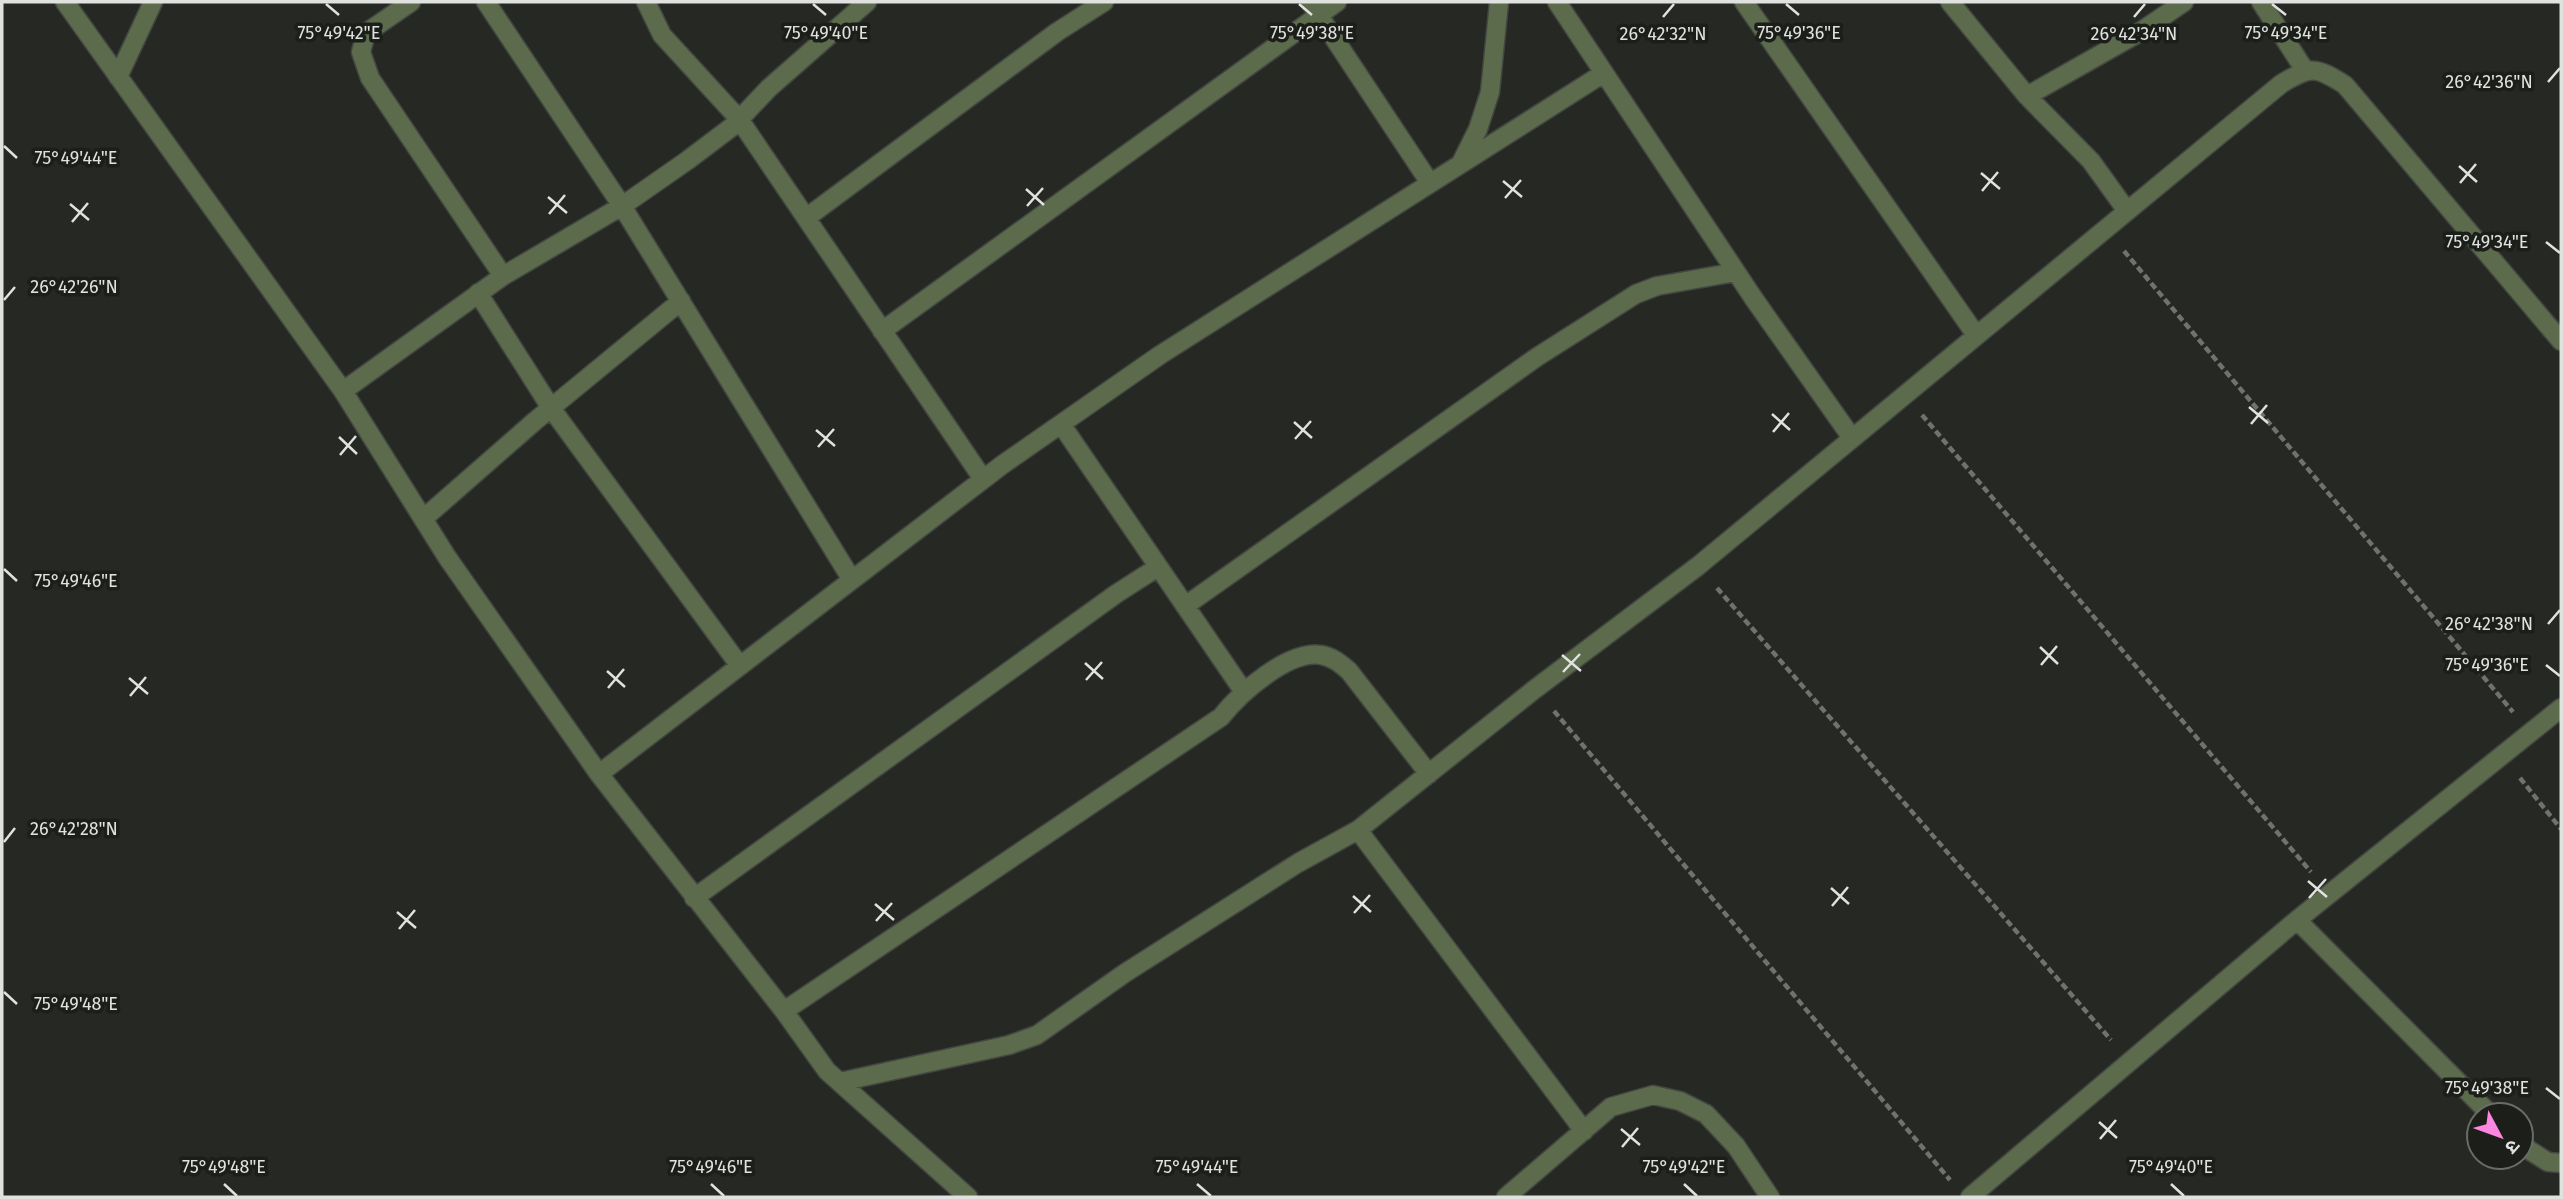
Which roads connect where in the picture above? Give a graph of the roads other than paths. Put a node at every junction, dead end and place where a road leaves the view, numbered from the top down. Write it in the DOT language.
graph roads {
  1 [pos="65,2"];
  2 [pos="153,2"];
  3 [pos="411,2"];
  4 [pos="486,2"];
  5 [pos="646,2"];
  6 [pos="1104,2"];
  7 [pos="1337,2"];
  8 [pos="1499,2"];
  9 [pos="1557,2"];
  10 [pos="1744,2"];
  11 [pos="1950,2"];
  12 [pos="2261,2"];
  13 [pos="863,3"];
  14 [pos="2180,3"];
  15 [pos="1315,8"];
  16 [pos="2304,69"];
  17 [pos="1604,73"];
  18 [pos="118,76"];
  19 [pos="2027,96"];
  20 [pos="739,120"];
  21 [pos="1460,164"];
  22 [pos="1430,183"];
  23 [pos="622,206"];
  24 [pos="2127,211"];
  25 [pos="806,218"];
  26 [pos="1736,272"];
  27 [pos="503,275"];
  28 [pos="478,293"];
  29 [pos="681,301"];
  30 [pos="882,331"];
  31 [pos="1976,335"];
  32 [pos="2561,341"];
  33 [pos="343,391"];
  34 [pos="551,408"];
  35 [pos="1061,424"];
  36 [pos="1852,438"];
  37 [pos="983,479"];
  38 [pos="423,519"];
  39 [pos="1158,567"];
  40 [pos="852,580"];
  41 [pos="1185,606"];
  42 [pos="740,666"];
  43 [pos="1244,692"];
  44 [pos="2561,708"];
  45 [pos="599,774"];
  46 [pos="1429,774"];
  47 [pos="1358,830"];
  48 [pos="694,898"];
  49 [pos="2297,920"];
  50 [pos="784,1011"];
  51 [pos="839,1082"];
  52 [pos="2477,1101"];
  53 [pos="1584,1131"];
  54 [pos="2535,1154"];
  55 [pos="2561,1163"];
  56 [pos="1963,1192"];
  57 [pos="968,1197"];
  58 [pos="1506,1197"];
  59 [pos="1770,1197"];
  1 -- 18 [label="street"];
  2 -- 18 [label="street"];
  3 -- 27 [label="street"];
  4 -- 23 [label="street"];
  5 -- 20 [label="street"];
  6 -- 25 [label="street"];
  7 -- 15 [label="street"];
  8 -- 21 [label="street"];
  9 -- 17 [label="street"];
  10 -- 31 [label="street"];
  11 -- 19 [label="street"];
  12 -- 16 [label="street"];
  13 -- 20 [label="street"];
  14 -- 19 [label="street"];
  15 -- 22 [label="street"];
  15 -- 30 [label="street"];
  16 -- 24 [label="street"];
  16 -- 32 [label="street"];
  17 -- 21 [label="street"];
  17 -- 26 [label="street"];
  18 -- 33 [label="street"];
  19 -- 24 [label="street"];
  20 -- 23 [label="street"];
  20 -- 25 [label="street"];
  21 -- 22 [label="street"];
  22 -- 35 [label="street"];
  23 -- 27 [label="street"];
  23 -- 29 [label="street"];
  24 -- 31 [label="street"];
  25 -- 30 [label="street"];
  26 -- 36 [label="street"];
  26 -- 41 [label="street"];
  27 -- 28 [label="street"];
  28 -- 33 [label="street"];
  28 -- 34 [label="street"];
  29 -- 34 [label="street"];
  29 -- 40 [label="street"];
  30 -- 37 [label="street"];
  31 -- 36 [label="street"];
  33 -- 38 [label="street"];
  34 -- 38 [label="street"];
  34 -- 42 [label="street"];
  35 -- 37 [label="street"];
  35 -- 39 [label="street"];
  36 -- 46 [label="street"];
  37 -- 40 [label="street"];
  38 -- 45 [label="street"];
  39 -- 41 [label="street"];
  39 -- 48 [label="street"];
  40 -- 42 [label="street"];
  41 -- 43 [label="street"];
  42 -- 45 [label="street"];
  43 -- 46 [label="street"];
  43 -- 50 [label="street"];
  44 -- 49 [label="street"];
  45 -- 48 [label="street"];
  46 -- 47 [label="street"];
  47 -- 51 [label="street"];
  47 -- 53 [label="street"];
  48 -- 50 [label="street"];
  49 -- 52 [label="street"];
  49 -- 56 [label="street"];
  50 -- 51 [label="street"];
  51 -- 57 [label="street"];
  53 -- 58 [label="street"];
  53 -- 59 [label="street"];
  54 -- 55 [label="street"];
}
